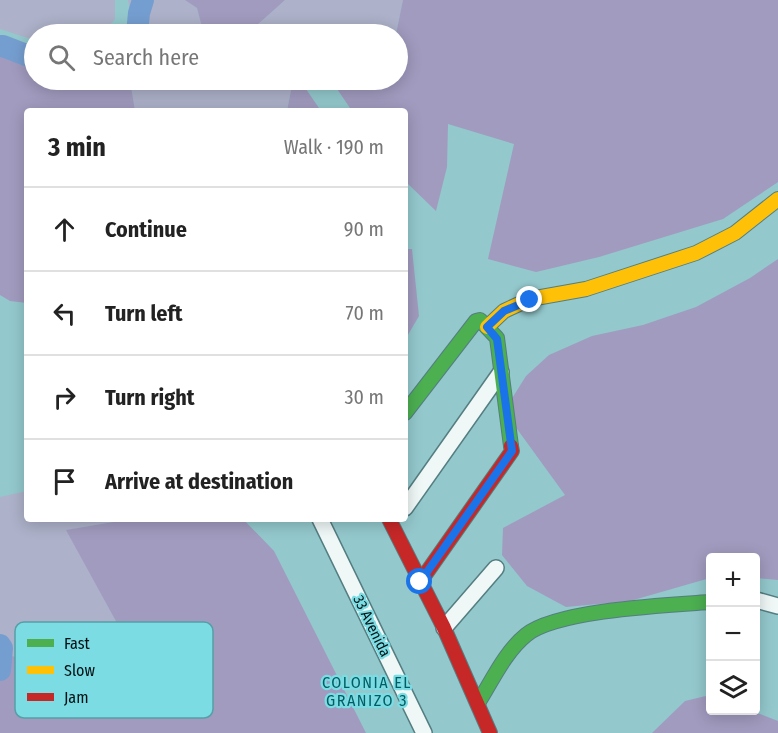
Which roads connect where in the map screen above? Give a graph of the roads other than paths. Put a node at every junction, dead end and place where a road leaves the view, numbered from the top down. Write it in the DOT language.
graph roads {
  1 [pos="778,199"];
  2 [pos="487,327"];
  3 [pos="501,372"];
  4 [pos="408,409"];
  5 [pos="408,504"];
  6 [pos="321,522"];
  7 [pos="392,522"];
  8 [pos="496,568"];
  9 [pos="420,582"];
  10 [pos="760,601"];
  11 [pos="706,603"];
  12 [pos="778,606"];
  13 [pos="444,628"];
  14 [pos="478,702"];
  15 [pos="424,733"];
  16 [pos="490,733"];
  1 -- 2 [label="street"];
  2 -- 3 [label="street"];
  2 -- 4 [label="street"];
  3 -- 5 [label="street"];
  3 -- 9 [label="street"];
  6 -- 15 [label="street, 33 Avenida"];
  7 -- 9 [label="street"];
  8 -- 13 [label="street"];
  9 -- 13 [label="street"];
  10 -- 12 [label="street"];
  11 -- 14 [label="street"];
  13 -- 14 [label="street"];
  14 -- 16 [label="street"];
}
